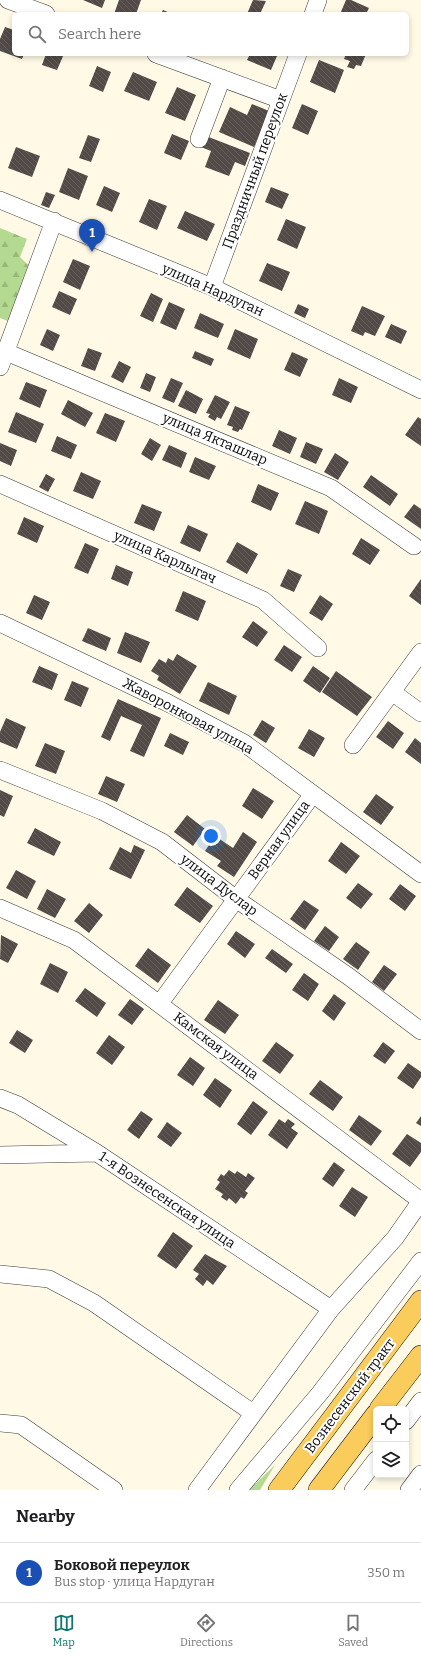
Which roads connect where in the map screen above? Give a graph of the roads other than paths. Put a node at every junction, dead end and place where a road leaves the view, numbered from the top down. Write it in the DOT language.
graph roads {
  1 [pos="8,0"];
  2 [pos="318,0"];
  3 [pos="41,12"];
  4 [pos="314,12"];
  5 [pos="162,56"];
  6 [pos="297,56"];
  7 [pos="222,78"];
  8 [pos="281,100"];
  9 [pos="199,139"];
  10 [pos="0,200"];
  11 [pos="54,221"];
  12 [pos="212,288"];
  13 [pos="6,352"];
  14 [pos="0,367"];
  15 [pos="421,390"];
  16 [pos="0,484"];
  17 [pos="414,546"];
  18 [pos="0,623"];
  19 [pos="318,648"];
  20 [pos="421,652"];
  21 [pos="392,692"];
  22 [pos="421,713"];
  23 [pos="353,745"];
  24 [pos="0,770"];
  25 [pos="313,794"];
  26 [pos="421,874"];
  27 [pos="236,899"];
  28 [pos="0,908"];
  29 [pos="160,1003"];
  30 [pos="421,1031"];
  31 [pos="0,1098"];
  32 [pos="97,1153"];
  33 [pos="0,1155"];
  34 [pos="421,1201"];
  35 [pos="421,1261"];
  36 [pos="0,1274"];
  37 [pos="421,1301"];
  38 [pos="331,1309"];
  39 [pos="421,1356"];
  40 [pos="421,1401"];
  41 [pos="382,1406"];
  42 [pos="253,1413"];
  43 [pos="409,1417"];
  44 [pos="373,1419"];
  45 [pos="0,1423"];
  46 [pos="373,1464"];
  47 [pos="421,1474"];
  48 [pos="114,1490"];
  49 [pos="197,1490"];
  50 [pos="238,1490"];
  51 [pos="278,1490"];
  52 [pos="319,1490"];
  53 [pos="353,1490"];
  54 [pos="410,1490"];
  1 -- 3 [label="street"];
  2 -- 4 [label="street"];
  5 -- 7 [label="street"];
  6 -- 8 [label="street, Праздничный переулок"];
  7 -- 8 [label="street"];
  7 -- 9 [label="street"];
  8 -- 12 [label="street, Праздничный переулок"];
  10 -- 11 [label="street, улица Нардуган"];
  11 -- 12 [label="street, улица Нардуган"];
  11 -- 13 [label="street"];
  12 -- 15 [label="street, улица Нардуган"];
  13 -- 14 [label="street"];
  13 -- 17 [label="street, улица Якташлар"];
  16 -- 19 [label="street, улица Карлыгач"];
  18 -- 25 [label="street, Жаворонковая улица"];
  20 -- 21 [label="street"];
  21 -- 22 [label="street"];
  21 -- 23 [label="street"];
  24 -- 27 [label="street, улица Дуслар"];
  25 -- 26 [label="street, Жаворонковая улица"];
  25 -- 27 [label="street, Верная улица"];
  27 -- 29 [label="street, Верная улица"];
  27 -- 30 [label="street, улица Дуслар"];
  28 -- 29 [label="street, Камская улица"];
  29 -- 34 [label="street, Камская улица"];
  31 -- 32 [label="street, 1-я Вознесенская улица"];
  32 -- 33 [label="street"];
  32 -- 38 [label="street, 1-я Вознесенская улица"];
  34 -- 38 [label="street"];
  35 -- 50 [label="street"];
  36 -- 42 [label="street"];
  37 -- 51 [label="main road, Вознесенский тракт"];
  38 -- 42 [label="street"];
  39 -- 41 [label="main road"];
  40 -- 43 [label="street"];
  42 -- 49 [label="street"];
  44 -- 52 [label="main road"];
  45 -- 48 [label="street"];
  46 -- 53 [label="street"];
  47 -- 54 [label="street"];
}
